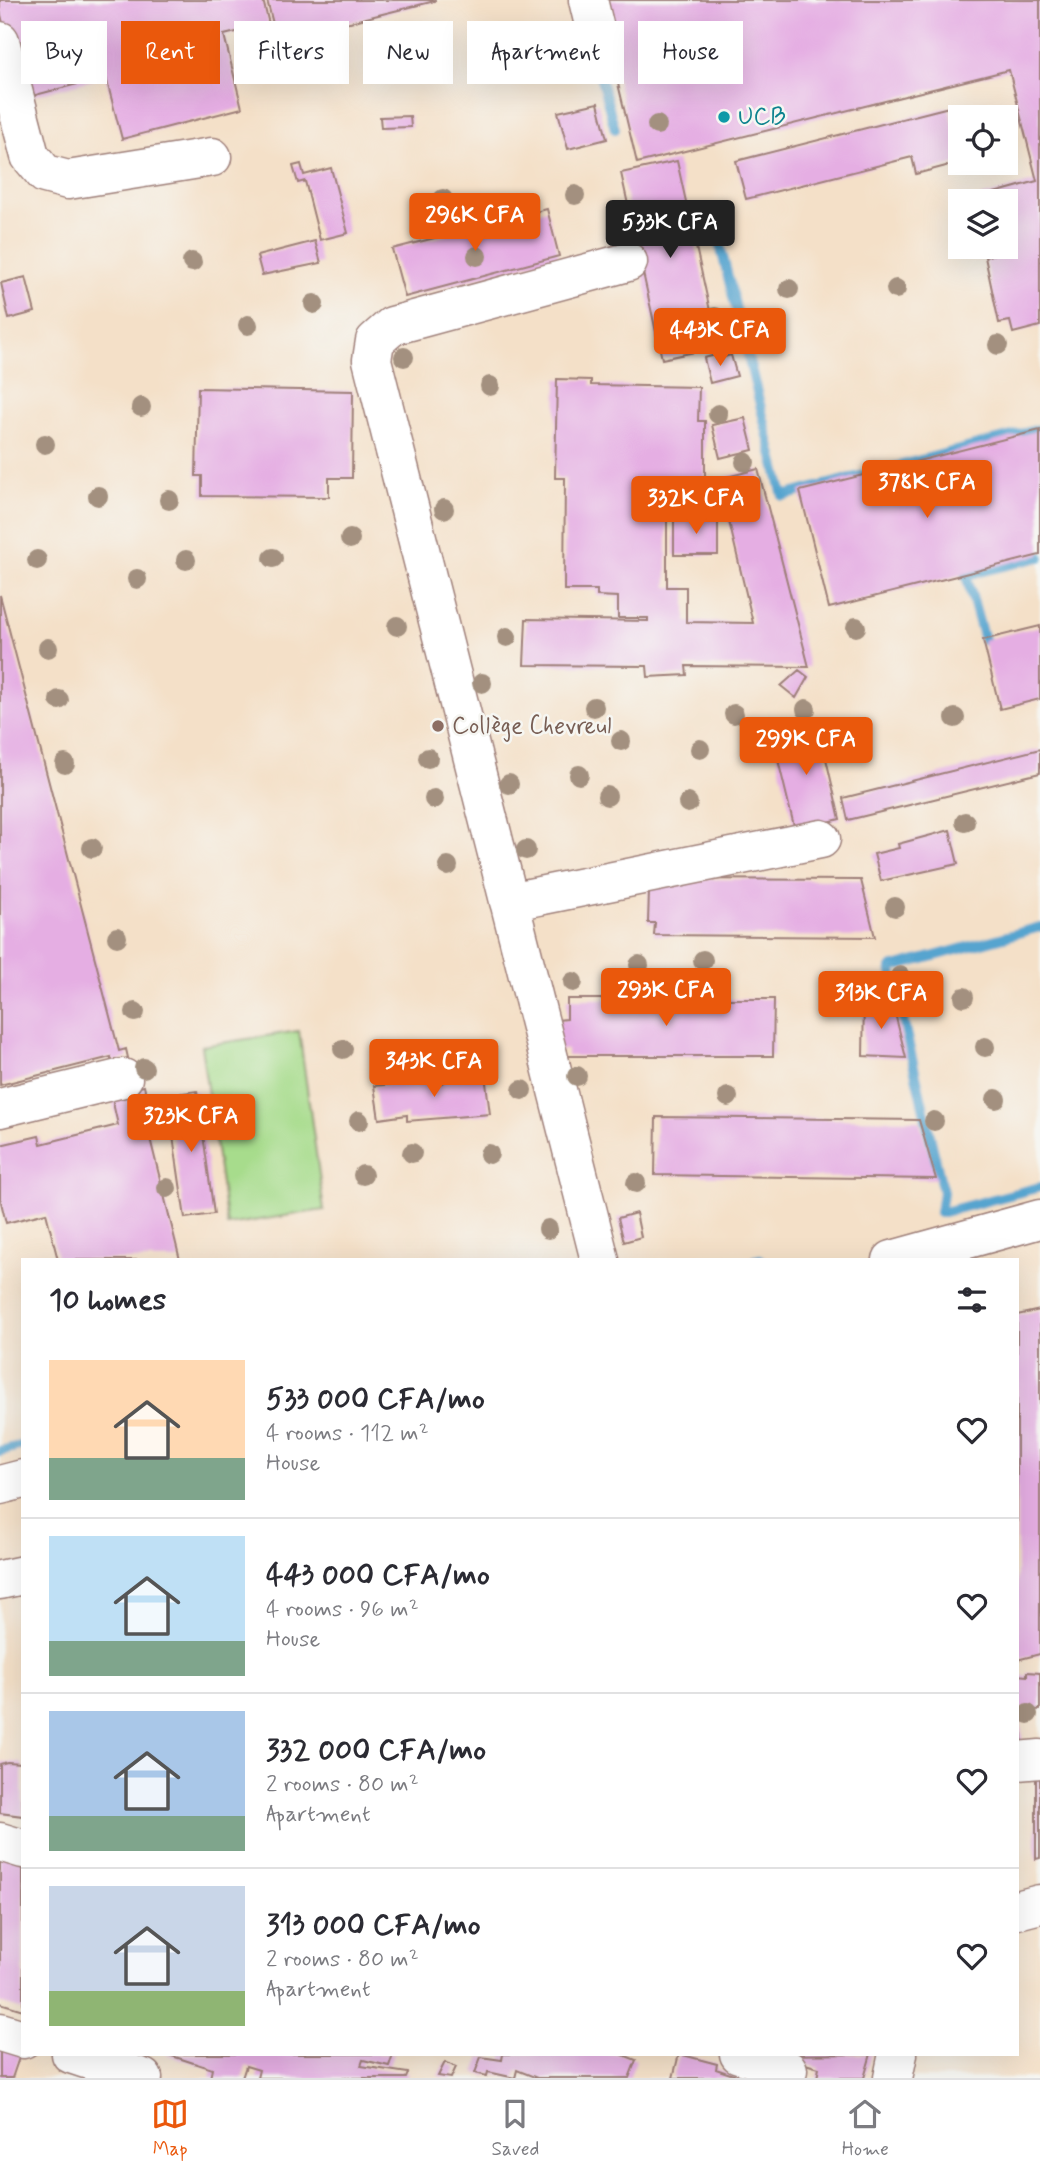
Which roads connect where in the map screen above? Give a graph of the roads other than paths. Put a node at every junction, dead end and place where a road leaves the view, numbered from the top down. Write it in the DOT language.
graph roads {
  1 [pos="588,0"];
  2 [pos="593,21"];
  3 [pos="0,41"];
  4 [pos="212,158"];
  5 [pos="628,262"];
  6 [pos="821,839"];
  7 [pos="509,902"];
  8 [pos="123,1078"];
  9 [pos="0,1108"];
  10 [pos="1040,1219"];
  11 [pos="599,1258"];
  12 [pos="899,1258"];
  13 [pos="21,1480"];
  14 [pos="0,1485"];
  15 [pos="21,1575"];
  16 [pos="0,1580"];
  17 [pos="1040,1759"];
  18 [pos="1019,1761"];
  19 [pos="0,1842"];
  20 [pos="21,1848"];
  21 [pos="1040,1904"];
  22 [pos="1019,1909"];
  23 [pos="0,2032"];
  24 [pos="21,2038"];
  25 [pos="77,2056"];
  26 [pos="745,2056"];
  27 [pos="898,2056"];
  28 [pos="788,2070"];
  29 [pos="143,2078"];
  30 [pos="893,2078"];
  1 -- 2 [label="street"];
  3 -- 4 [label="street"];
  5 -- 7 [label="street"];
  6 -- 7 [label="street"];
  7 -- 11 [label="street"];
  8 -- 9 [label="street"];
  10 -- 12 [label="street"];
  13 -- 14 [label="street"];
  15 -- 16 [label="street"];
  17 -- 18 [label="street"];
  19 -- 20 [label="street"];
  21 -- 22 [label="street"];
  23 -- 24 [label="street"];
  25 -- 29 [label="street"];
  26 -- 28 [label="street"];
  27 -- 30 [label="street"];
}
